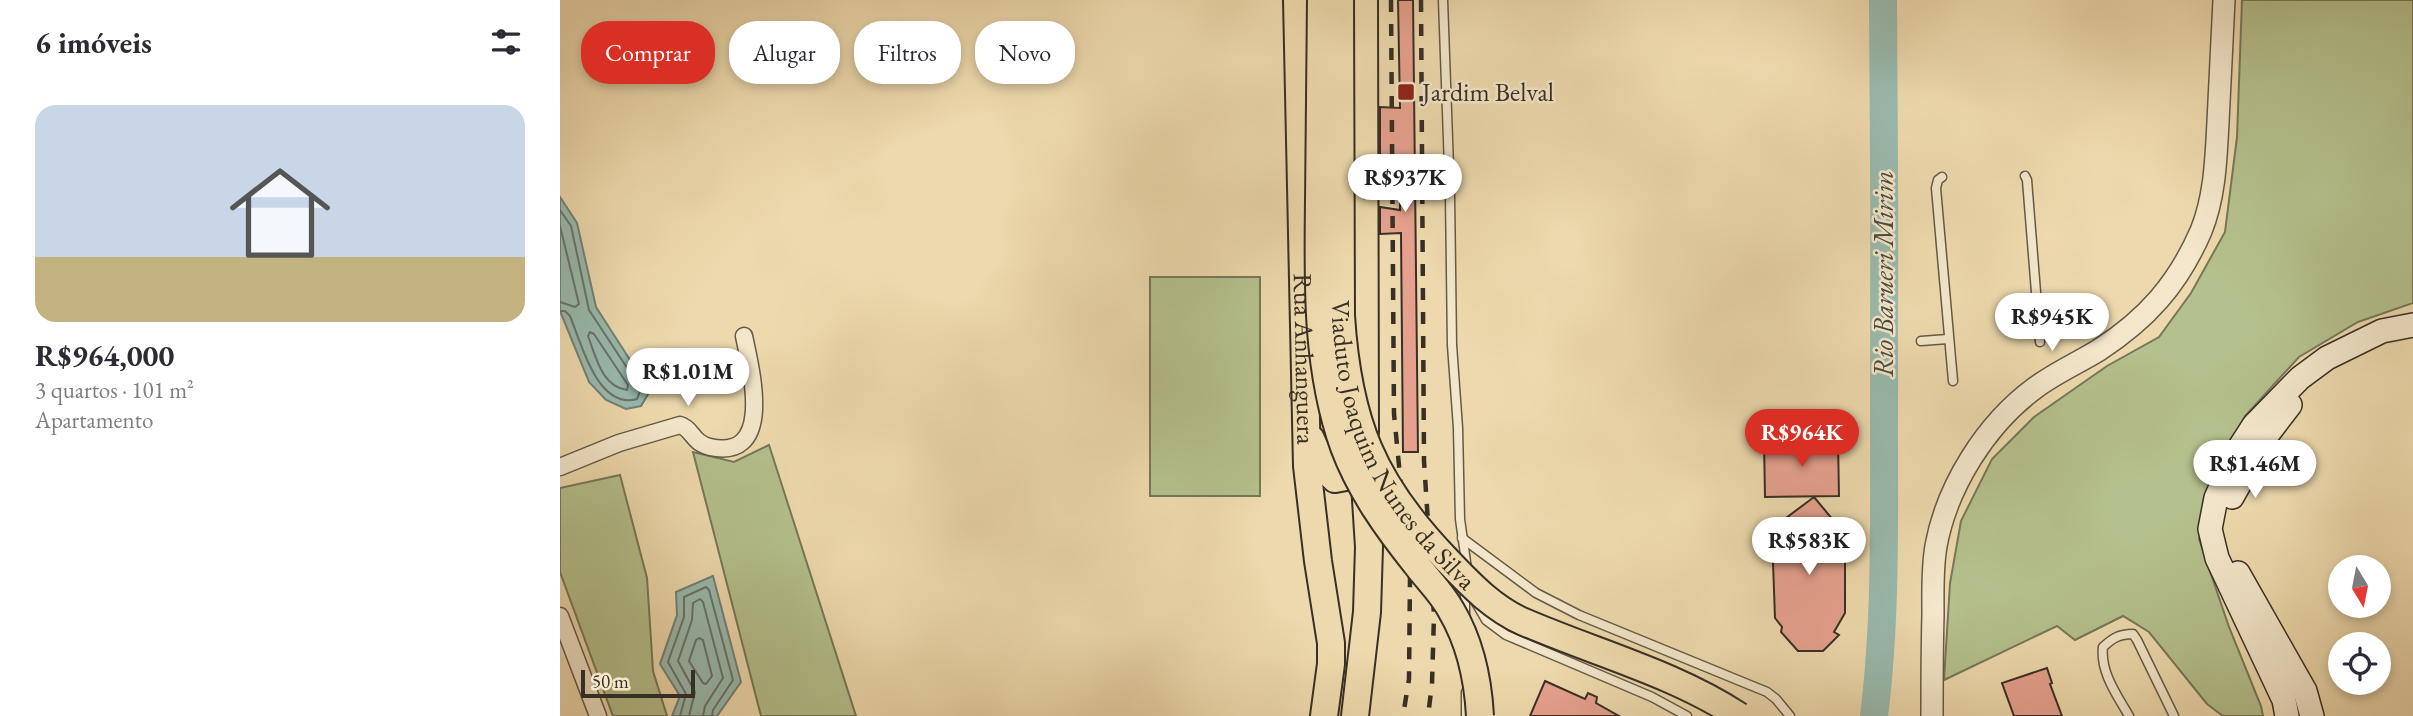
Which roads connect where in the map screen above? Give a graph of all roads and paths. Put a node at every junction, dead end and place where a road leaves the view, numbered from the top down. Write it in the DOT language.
graph roads {
  1 [pos="1297,0"];
  2 [pos="1321,0"];
  3 [pos="1340,0"];
  4 [pos="1364,0"];
  5 [pos="1443,0"];
  6 [pos="2224,0"];
  7 [pos="2025,176"];
  8 [pos="1942,177"];
  9 [pos="1450,195"];
  10 [pos="1363,198"];
  11 [pos="2411,326"];
  12 [pos="744,336"];
  13 [pos="1948,339"];
  14 [pos="1921,341"];
  15 [pos="2040,342"];
  16 [pos="1953,381"];
  17 [pos="1307,424"];
  18 [pos="1365,460"];
  19 [pos="560,467"];
  20 [pos="1462,538"];
  21 [pos="1464,552"];
  22 [pos="560,616"];
  23 [pos="1465,675"];
  24 [pos="1466,689"];
  25 [pos="1676,713"];
  26 [pos="598,716"];
  27 [pos="1324,716"];
  28 [pos="1355,716"];
  29 [pos="1466,716"];
  30 [pos="1480,716"];
  31 [pos="1687,716"];
  32 [pos="1739,716"];
  33 [pos="1790,716"];
  34 [pos="1932,716"];
  35 [pos="2129,716"];
  36 [pos="2174,716"];
  37 [pos="2287,716"];
  38 [pos="2300,716"];
  39 [pos="2313,716"];
  1 -- 17 [label="main road, Rua Anhanguera"];
  2 -- 30 [label="main road, Viaduto Joaquim Nunes da Silva, bridge"];
  3 -- 32 [label="main road, Viaduto Joaquim Nunes da Silva, bridge"];
  4 -- 10 [label="main road"];
  5 -- 9 [label="lane"];
  6 -- 34 [label="street"];
  7 -- 15 [label="lane"];
  8 -- 13 [label="lane"];
  9 -- 10 [label="path, bridge"];
  9 -- 20 [label="lane"];
  10 -- 18 [label="main road"];
  11 -- 37 [label="main road"];
  11 -- 39 [label="main road"];
  12 -- 19 [label="street"];
  13 -- 14 [label="lane"];
  13 -- 16 [label="lane"];
  17 -- 18 [label="main road"];
  17 -- 27 [label="main road, Rua Anhanguera"];
  18 -- 28 [label="main road"];
  20 -- 21 [label="lane"];
  20 -- 33 [label="lane"];
  21 -- 23 [label="lane"];
  21 -- 25 [label="lane"];
  22 -- 26 [label="street"];
  24 -- 29 [label="lane"];
  25 -- 31 [label="lane"];
  35 -- 36 [label="lane"];
  38 -- 39 [label="street"];
}
